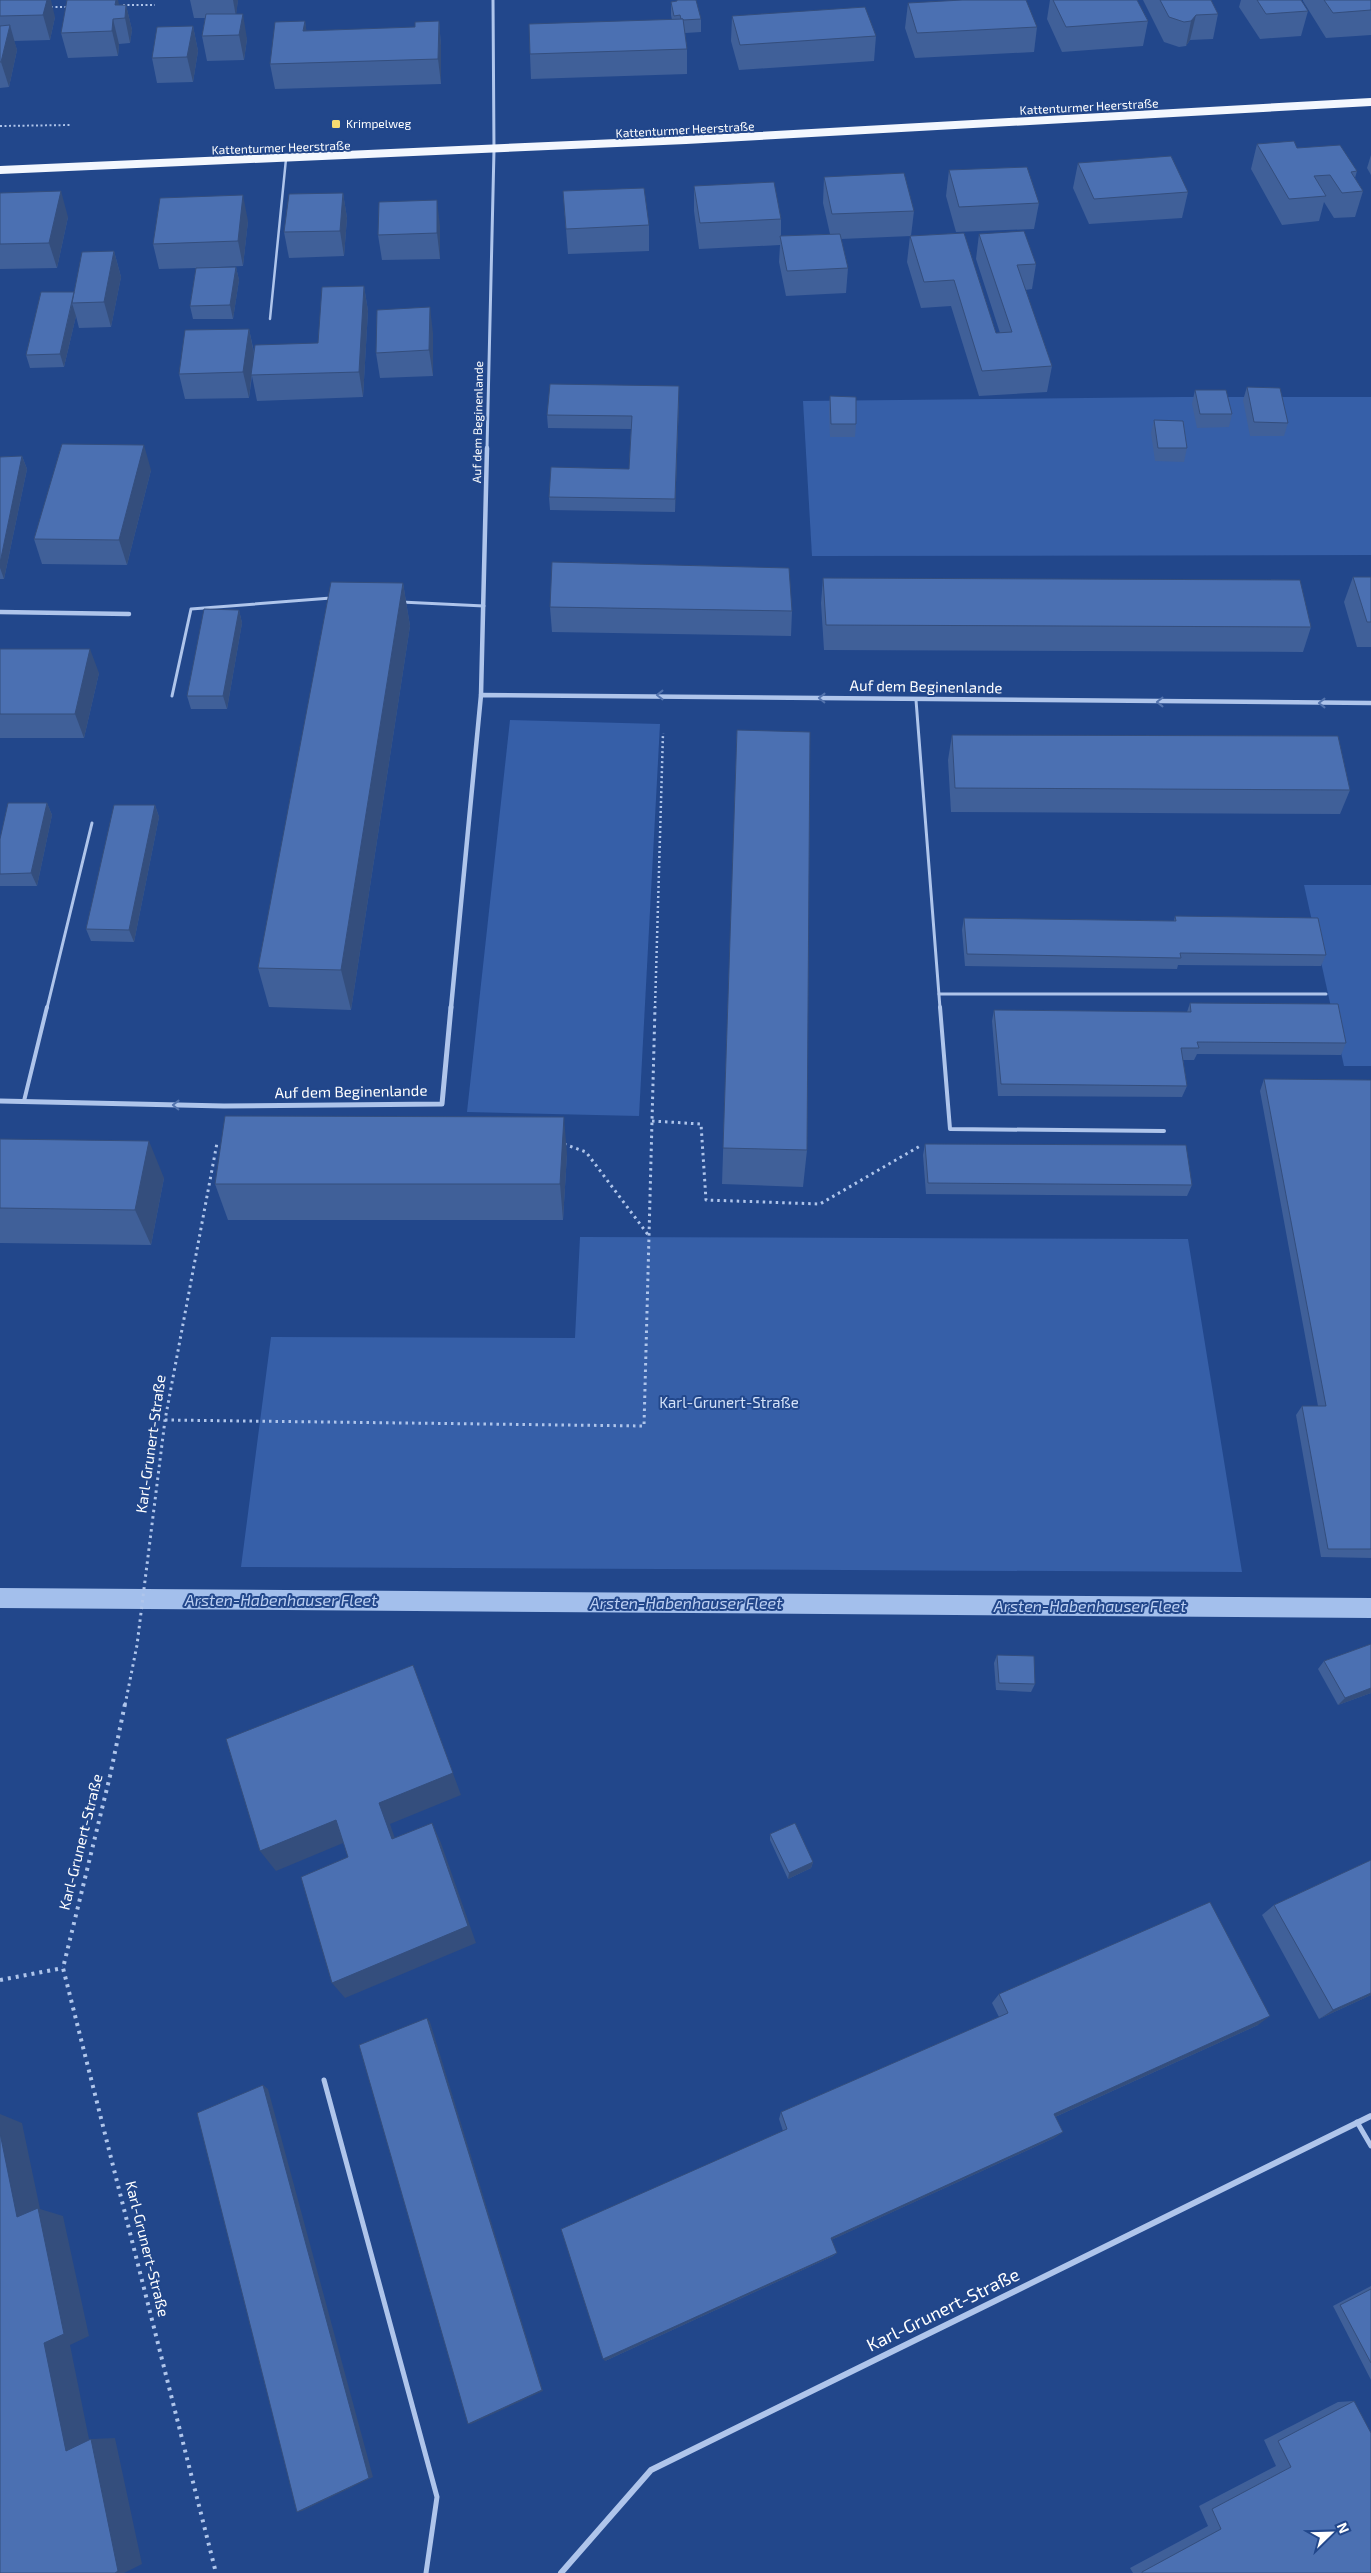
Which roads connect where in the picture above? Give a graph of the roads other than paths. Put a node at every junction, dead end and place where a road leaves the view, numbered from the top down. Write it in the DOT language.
graph roads {
  1 [pos="494,0"];
  2 [pos="1371,102"];
  3 [pos="494,150"];
  4 [pos="286,159"];
  5 [pos="0,170"];
  6 [pos="270,320"];
  7 [pos="338,598"];
  8 [pos="396,602"];
  9 [pos="484,606"];
  10 [pos="0,612"];
  11 [pos="129,614"];
  12 [pos="481,695"];
  13 [pos="172,696"];
  14 [pos="916,700"];
  15 [pos="1371,703"];
  16 [pos="92,823"];
  17 [pos="939,994"];
  18 [pos="1326,994"];
  19 [pos="0,1101"];
  20 [pos="24,1101"];
  21 [pos="1164,1131"];
  22 [pos="324,2080"];
  23 [pos="1371,2116"];
  24 [pos="1357,2122"];
  25 [pos="1371,2146"];
  26 [pos="426,2573"];
  27 [pos="561,2573"];
  1 -- 3 [label="street"];
  2 -- 3 [label="main road, Kattenturmer Heerstraße"];
  3 -- 4 [label="main road, Kattenturmer Heerstraße"];
  3 -- 9 [label="street, Auf dem Beginenlande"];
  4 -- 5 [label="main road, Kattenturmer Heerstraße"];
  4 -- 6 [label="lane"];
  7 -- 13 [label="lane"];
  8 -- 9 [label="lane"];
  9 -- 12 [label="street, Auf dem Beginenlande"];
  10 -- 11 [label="street"];
  14 -- 12 [label="street, Auf dem Beginenlande, one-way"];
  12 -- 20 [label="street, Auf dem Beginenlande, one-way"];
  15 -- 14 [label="street, Auf dem Beginenlande, one-way"];
  14 -- 17 [label="lane"];
  16 -- 20 [label="lane"];
  17 -- 18 [label="lane"];
  17 -- 21 [label="lane"];
  19 -- 20 [label="street, Auf dem Beginenlande"];
  22 -- 26 [label="lane"];
  23 -- 24 [label="street, Karl-Grunert-Straße"];
  24 -- 25 [label="lane"];
  24 -- 27 [label="street, Karl-Grunert-Straße"];
}
